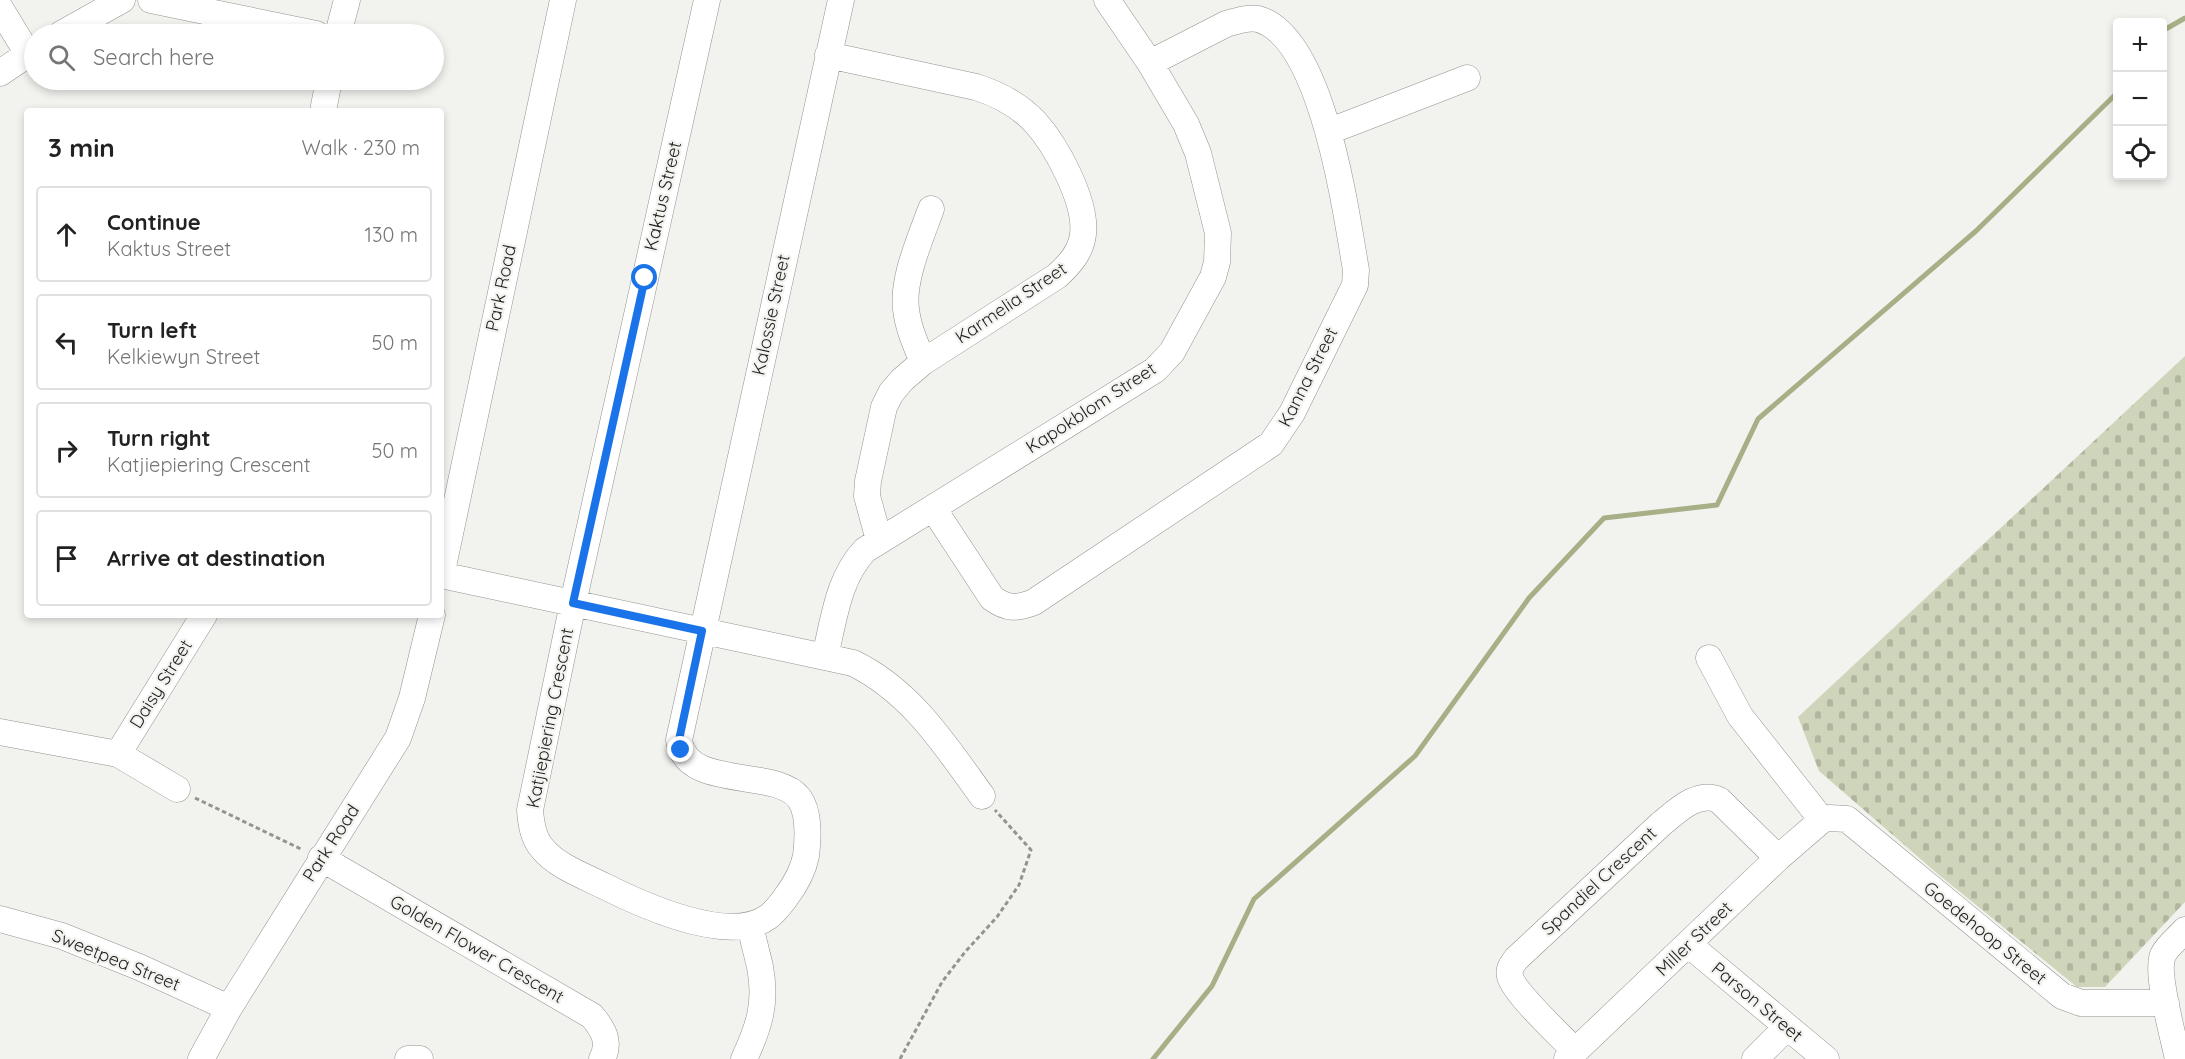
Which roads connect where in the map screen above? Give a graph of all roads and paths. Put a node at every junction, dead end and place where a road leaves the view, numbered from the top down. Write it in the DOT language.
graph roads {
  1 [pos="122,0"];
  2 [pos="151,0"];
  3 [pos="347,0"];
  4 [pos="563,0"];
  5 [pos="707,0"];
  6 [pos="841,0"];
  7 [pos="1107,0"];
  8 [pos="0,8"];
  9 [pos="79,24"];
  10 [pos="267,24"];
  11 [pos="341,24"];
  12 [pos="24,42"];
  13 [pos="828,55"];
  14 [pos="24,57"];
  15 [pos="1150,63"];
  16 [pos="0,73"];
  17 [pos="1467,78"];
  18 [pos="327,90"];
  19 [pos="324,108"];
  20 [pos="1330,131"];
  21 [pos="932,209"];
  22 [pos="923,362"];
  23 [pos="933,508"];
  24 [pos="879,540"];
  25 [pos="444,562"];
  26 [pos="444,577"];
  27 [pos="573,603"];
  28 [pos="202,618"];
  29 [pos="431,618"];
  30 [pos="702,631"];
  31 [pos="825,656"];
  32 [pos="1709,658"];
  33 [pos="0,732"];
  34 [pos="118,754"];
  35 [pos="177,789"];
  36 [pos="982,796"];
  37 [pos="1822,820"];
  38 [pos="321,858"];
  39 [pos="1778,858"];
  40 [pos="0,919"];
  41 [pos="751,925"];
  42 [pos="2185,930"];
  43 [pos="1688,944"];
  44 [pos="2166,1003"];
  45 [pos="229,1008"];
  46 [pos="1787,1027"];
  47 [pos="1571,1055"];
  48 [pos="201,1059"];
  49 [pos="408,1059"];
  50 [pos="420,1059"];
  51 [pos="602,1059"];
  52 [pos="744,1059"];
  53 [pos="900,1059"];
  54 [pos="1755,1059"];
  55 [pos="1826,1059"];
  56 [pos="2178,1059"];
  1 -- 9 [label="street"];
  2 -- 10 [label="street"];
  3 -- 11 [label="street"];
  4 -- 25 [label="street, Park Road"];
  5 -- 27 [label="street, Kaktus Street"];
  6 -- 13 [label="street, Kalossie Street"];
  7 -- 15 [label="street, Kapokblom Street"];
  8 -- 12 [label="street"];
  13 -- 22 [label="street, Karmelia Street"];
  13 -- 30 [label="street, Kalossie Street"];
  14 -- 16 [label="street"];
  15 -- 20 [label="street, Kanna Street"];
  15 -- 23 [label="street, Kapokblom Street"];
  17 -- 20 [label="street"];
  18 -- 19 [label="street"];
  20 -- 23 [label="street, Kanna Street"];
  21 -- 22 [label="street"];
  22 -- 24 [label="street, Karmelia Street"];
  23 -- 24 [label="street, Kapokblom Street"];
  24 -- 31 [label="street, Kapokblom Street"];
  26 -- 27 [label="street"];
  27 -- 30 [label="street"];
  27 -- 41 [label="street, Katjiepiering Crescent"];
  28 -- 34 [label="street, Daisy Street"];
  29 -- 38 [label="street, Park Road"];
  30 -- 31 [label="street"];
  30 -- 41 [label="street"];
  31 -- 36 [label="street"];
  32 -- 37 [label="street"];
  33 -- 34 [label="street"];
  34 -- 35 [label="street"];
  35 -- 38 [label="path"];
  36 -- 53 [label="path"];
  37 -- 39 [label="street, Miller Street"];
  37 -- 44 [label="street, Goedehoop Street"];
  38 -- 45 [label="street, Park Road"];
  38 -- 51 [label="street, Golden Flower Crescent"];
  39 -- 43 [label="street, Miller Street"];
  39 -- 47 [label="street, Spandiel Crescent"];
  40 -- 45 [label="street, Sweetpea Street"];
  41 -- 52 [label="street"];
  42 -- 44 [label="street"];
  43 -- 46 [label="street, Parson Street"];
  43 -- 47 [label="street, Miller Street"];
  44 -- 56 [label="street"];
  45 -- 48 [label="street, Park Road"];
  46 -- 54 [label="street"];
  46 -- 55 [label="street, Parson Street"];
  49 -- 50 [label="street"];
}
